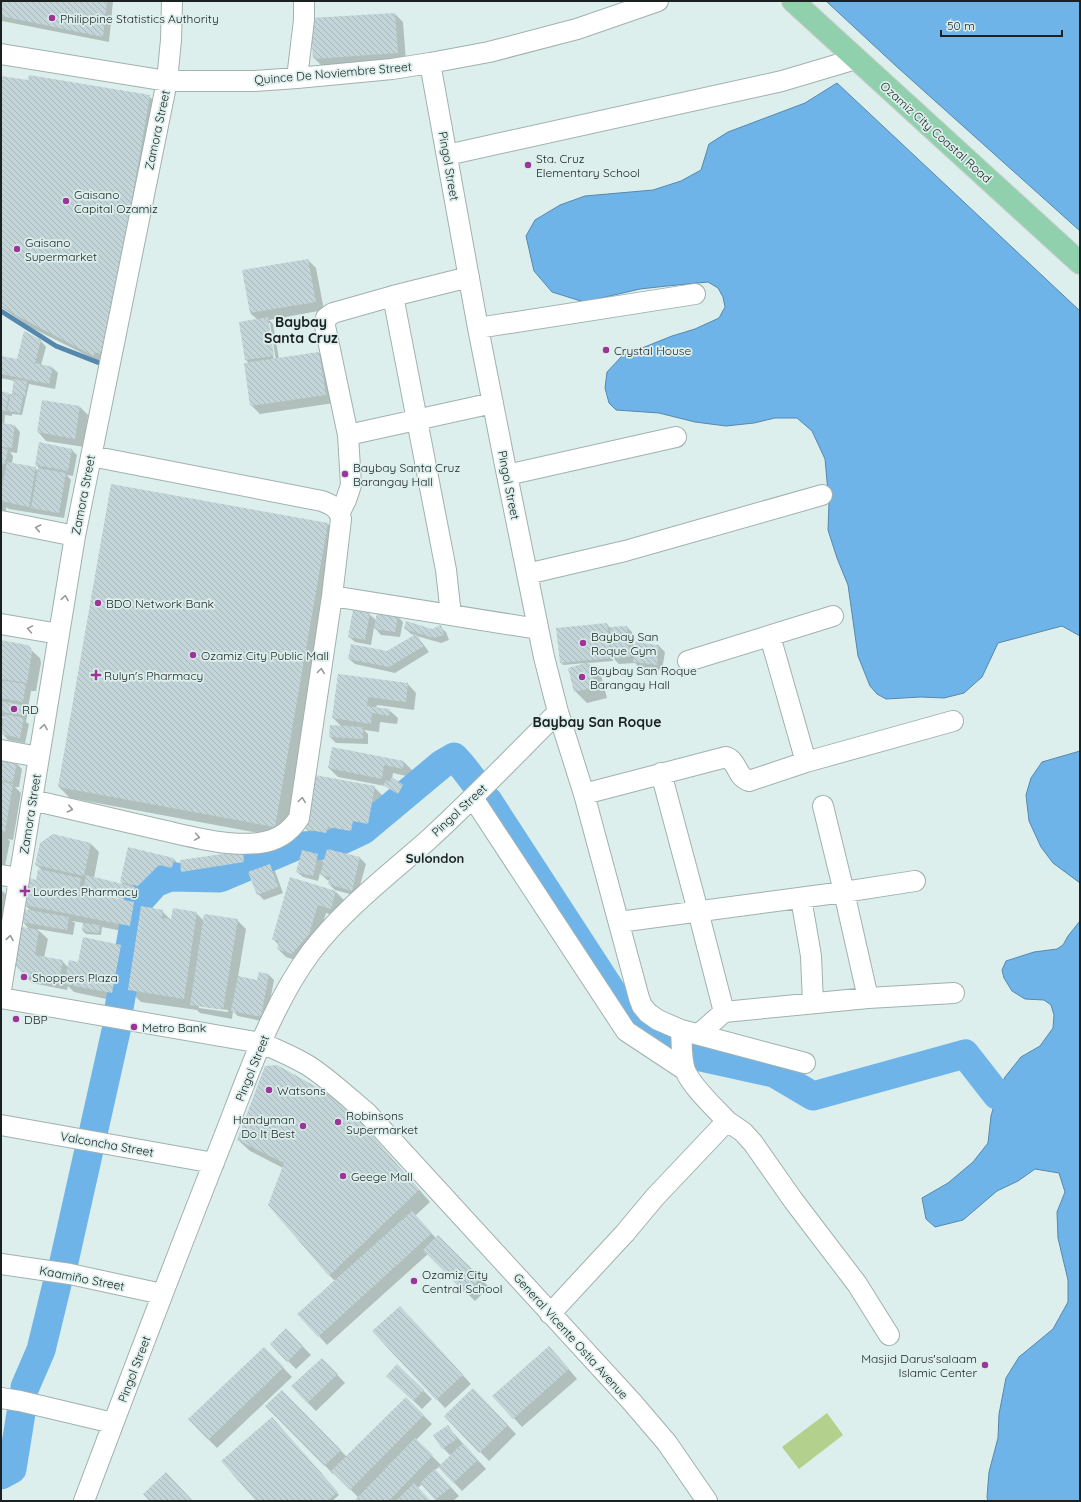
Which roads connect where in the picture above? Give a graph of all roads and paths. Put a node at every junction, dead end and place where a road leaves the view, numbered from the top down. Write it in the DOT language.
graph roads {
  1 [pos="172,1"];
  2 [pos="304,1"];
  3 [pos="658,1"];
  4 [pos="793,1"];
  5 [pos="1,54"];
  6 [pos="856,58"];
  7 [pos="430,63"];
  8 [pos="297,78"];
  9 [pos="167,81"];
  10 [pos="447,155"];
  11 [pos="1080,263"];
  12 [pos="469,277"];
  13 [pos="695,294"];
  14 [pos="393,296"];
  15 [pos="478,328"];
  16 [pos="493,403"];
  17 [pos="417,420"];
  18 [pos="348,435"];
  19 [pos="676,437"];
  20 [pos="91,456"];
  21 [pos="506,475"];
  22 [pos="822,495"];
  23 [pos="340,512"];
  24 [pos="1,521"];
  25 [pos="75,536"];
  26 [pos="527,574"];
  27 [pos="332,596"];
  28 [pos="451,615"];
  29 [pos="833,616"];
  30 [pos="1,624"];
  31 [pos="538,629"];
  32 [pos="59,634"];
  33 [pos="770,636"];
  34 [pos="688,661"];
  35 [pos="558,712"];
  36 [pos="953,721"];
  37 [pos="1,750"];
  38 [pos="39,757"];
  39 [pos="806,762"];
  40 [pos="660,773"];
  41 [pos="584,794"];
  42 [pos="473,798"];
  43 [pos="32,800"];
  44 [pos="823,806"];
  45 [pos="10,876"];
  46 [pos="915,881"];
  47 [pos="844,892"];
  48 [pos="801,898"];
  49 [pos="698,911"];
  50 [pos="619,922"];
  51 [pos="1,990"];
  52 [pos="954,993"];
  53 [pos="1,998"];
  54 [pos="868,998"];
  55 [pos="813,1003"];
  56 [pos="724,1012"];
  57 [pos="690,1032"];
  58 [pos="261,1043"];
  59 [pos="805,1063"];
  60 [pos="685,1070"];
  61 [pos="728,1120"];
  62 [pos="1,1125"];
  63 [pos="214,1163"];
  64 [pos="1,1264"];
  65 [pos="162,1294"];
  66 [pos="550,1314"];
  67 [pos="889,1335"];
  68 [pos="1,1398"];
  69 [pos="113,1423"];
  70 [pos="84,1501"];
  71 [pos="707,1501"];
  1 -- 9 [label="street, Zamora Street"];
  2 -- 8 [label="street"];
  3 -- 7 [label="street, Quince De Noviembre Street"];
  4 -- 6 [label="main road, Ozamiz City Coastal Road"];
  5 -- 9 [label="street, Quince De Noviembre Street"];
  6 -- 10 [label="street"];
  6 -- 11 [label="main road, Ozamiz City Coastal Road"];
  7 -- 8 [label="street, Quince De Noviembre Street"];
  7 -- 10 [label="street, Pingol Street"];
  8 -- 9 [label="street, Quince De Noviembre Street"];
  9 -- 20 [label="street, Zamora Street"];
  10 -- 12 [label="street, Pingol Street"];
  12 -- 14 [label="street"];
  12 -- 15 [label="street, Pingol Street"];
  13 -- 15 [label="street"];
  14 -- 17 [label="street"];
  14 -- 18 [label="street"];
  15 -- 16 [label="street, Pingol Street"];
  16 -- 17 [label="street"];
  16 -- 21 [label="street, Pingol Street"];
  17 -- 18 [label="street"];
  17 -- 28 [label="street"];
  18 -- 23 [label="street"];
  19 -- 21 [label="street"];
  20 -- 23 [label="street"];
  20 -- 25 [label="street, Zamora Street"];
  21 -- 26 [label="street, Pingol Street"];
  22 -- 26 [label="street"];
  23 -- 27 [label="street"];
  25 -- 24 [label="street, one-way"];
  32 -- 25 [label="street, Zamora Street, one-way"];
  26 -- 31 [label="street, Pingol Street"];
  27 -- 28 [label="street"];
  43 -- 27 [label="street, one-way"];
  28 -- 31 [label="street"];
  29 -- 33 [label="street"];
  32 -- 30 [label="street, one-way"];
  31 -- 35 [label="street, Pingol Street"];
  38 -- 32 [label="street, Zamora Street, one-way"];
  33 -- 34 [label="street"];
  33 -- 39 [label="street"];
  35 -- 41 [label="street"];
  35 -- 42 [label="street, Pingol Street"];
  36 -- 39 [label="street"];
  37 -- 38 [label="street"];
  38 -- 43 [label="street, Zamora Street"];
  39 -- 40 [label="street"];
  40 -- 41 [label="street"];
  40 -- 49 [label="street"];
  41 -- 50 [label="street"];
  42 -- 58 [label="street, Pingol Street"];
  42 -- 60 [label="street"];
  43 -- 45 [label="street, Zamora Street"];
  44 -- 47 [label="street"];
  51 -- 45 [label="street, Zamora Street, one-way"];
  46 -- 47 [label="street"];
  47 -- 48 [label="street"];
  47 -- 54 [label="street"];
  48 -- 49 [label="street"];
  48 -- 55 [label="street"];
  49 -- 50 [label="street"];
  49 -- 56 [label="street"];
  50 -- 57 [label="street"];
  52 -- 54 [label="street"];
  53 -- 58 [label="street, General Vicente Ostia Avenue"];
  54 -- 55 [label="street"];
  55 -- 56 [label="street"];
  56 -- 57 [label="street"];
  57 -- 59 [label="street"];
  57 -- 60 [label="street"];
  58 -- 63 [label="street, Pingol Street"];
  58 -- 66 [label="street, General Vicente Ostia Avenue"];
  60 -- 61 [label="street"];
  61 -- 66 [label="street"];
  61 -- 67 [label="street"];
  62 -- 63 [label="street, Valconcha Street"];
  63 -- 65 [label="street, Pingol Street"];
  64 -- 65 [label="street, Kaamiño Street"];
  65 -- 69 [label="street, Pingol Street"];
  66 -- 71 [label="street, General Vicente Ostia Avenue"];
  68 -- 69 [label="street"];
  69 -- 70 [label="street, Pingol Street"];
}
